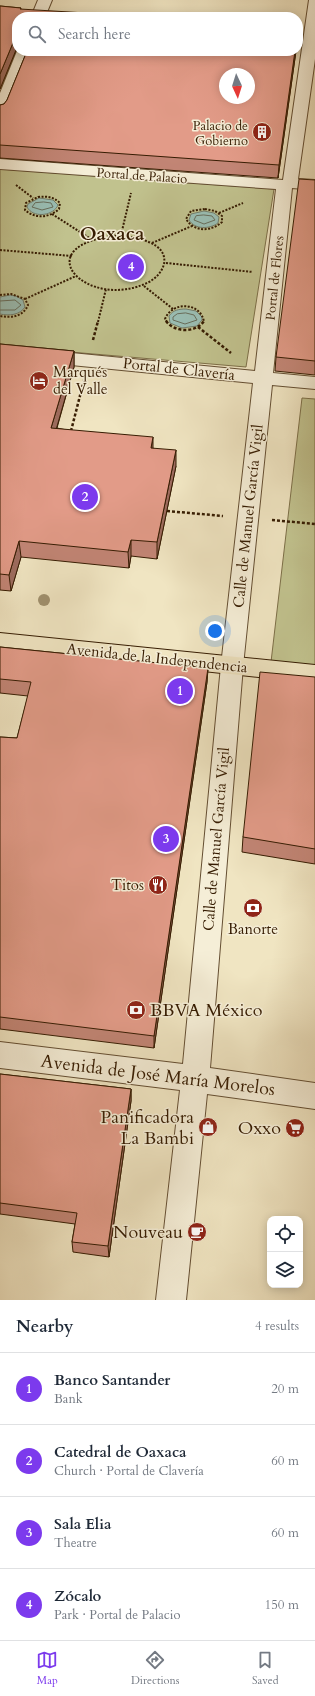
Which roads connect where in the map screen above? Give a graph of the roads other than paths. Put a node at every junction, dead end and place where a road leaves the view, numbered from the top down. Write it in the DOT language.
graph roads {
  1 [pos="45,0"];
  2 [pos="315,1"];
  3 [pos="40,12"];
  4 [pos="308,29"];
  5 [pos="22,56"];
  6 [pos="0,112"];
  7 [pos="0,164"];
  8 [pos="287,184"];
  9 [pos="315,185"];
  10 [pos="0,352"];
  11 [pos="263,378"];
  12 [pos="315,383"];
  13 [pos="0,641"];
  14 [pos="232,666"];
  15 [pos="315,674"];
  16 [pos="0,1055"];
  17 [pos="195,1079"];
  18 [pos="315,1096"];
  19 [pos="171,1300"];
  1 -- 3 [label="street"];
  2 -- 4 [label="street, Portal de Flores"];
  4 -- 8 [label="street, Portal de Flores"];
  5 -- 6 [label="street"];
  7 -- 8 [label="street, Portal de Palacio"];
  8 -- 9 [label="street, Portal de Palacio"];
  8 -- 11 [label="street, Portal de Flores"];
  10 -- 11 [label="street, Portal de Clavería"];
  11 -- 12 [label="street, Portal de Clavería"];
  11 -- 14 [label="street, Calle de Manuel García Vigil"];
  13 -- 14 [label="main road, Avenida de la Independencia"];
  14 -- 15 [label="main road, Avenida de la Independencia"];
  14 -- 17 [label="street, Calle de Manuel García Vigil"];
  16 -- 17 [label="street, Avenida de José María Morelos"];
  17 -- 18 [label="street, Avenida de José María Morelos"];
  17 -- 19 [label="street, Calle de Manuel García Vigil"];
}
